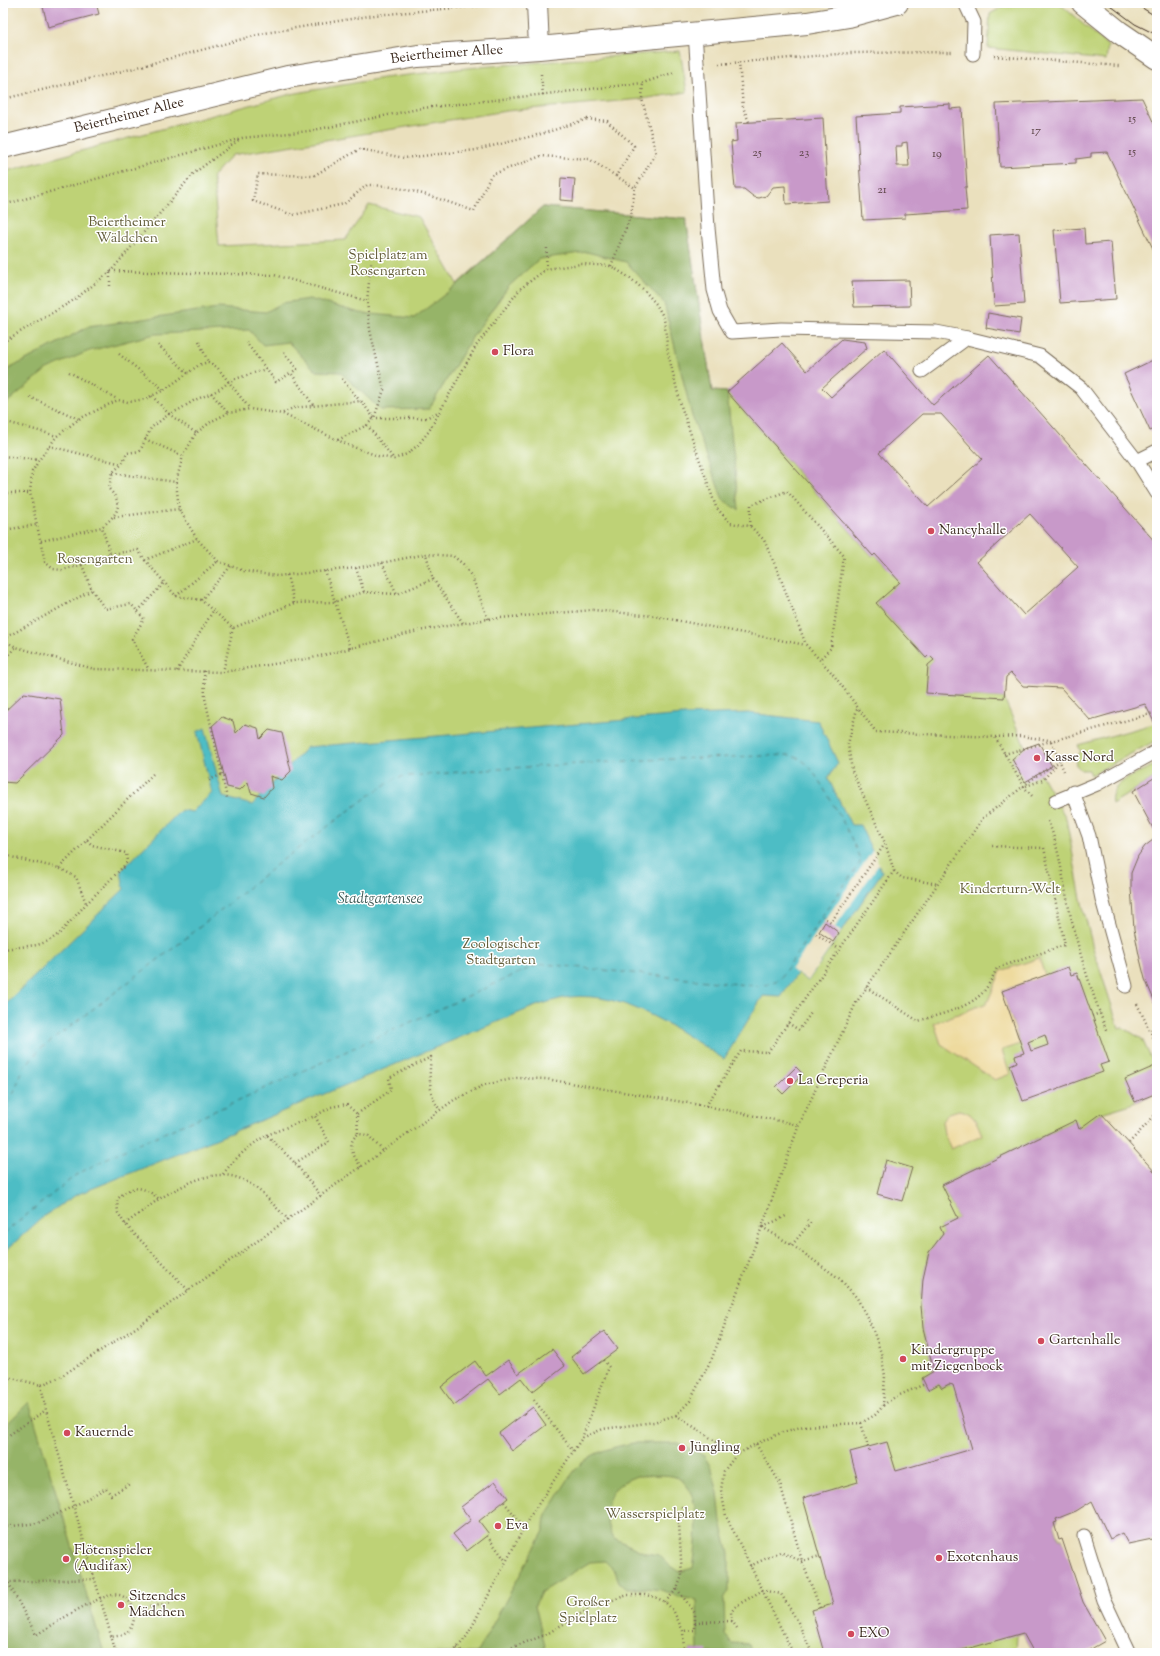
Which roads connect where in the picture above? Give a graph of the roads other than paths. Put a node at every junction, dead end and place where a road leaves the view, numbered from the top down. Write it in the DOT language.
graph roads {
  1 [pos="537,3"];
  2 [pos="897,3"];
  3 [pos="965,3"];
  4 [pos="1083,3"];
  5 [pos="694,32"];
  6 [pos="539,48"];
  7 [pos="973,54"];
  8 [pos="1157,58"];
  9 [pos="3,147"];
  10 [pos="967,338"];
  11 [pos="922,371"];
  12 [pos="1157,451"];
  13 [pos="1137,461"];
  14 [pos="1157,492"];
  15 [pos="1157,751"];
  16 [pos="1073,792"];
  17 [pos="1056,801"];
  18 [pos="1126,986"];
  19 [pos="1084,1536"];
  20 [pos="1128,1653"];
  1 -- 6 [label="street"];
  2 -- 5 [label="street, Beiertheimer Allee"];
  3 -- 7 [label="lane"];
  4 -- 8 [label="street"];
  5 -- 6 [label="street, Beiertheimer Allee"];
  5 -- 10 [label="lane"];
  6 -- 9 [label="street, Beiertheimer Allee"];
  10 -- 11 [label="lane"];
  10 -- 13 [label="lane"];
  12 -- 13 [label="lane"];
  13 -- 14 [label="lane"];
  15 -- 16 [label="lane"];
  16 -- 17 [label="lane"];
  16 -- 18 [label="lane"];
  19 -- 20 [label="lane"];
}
